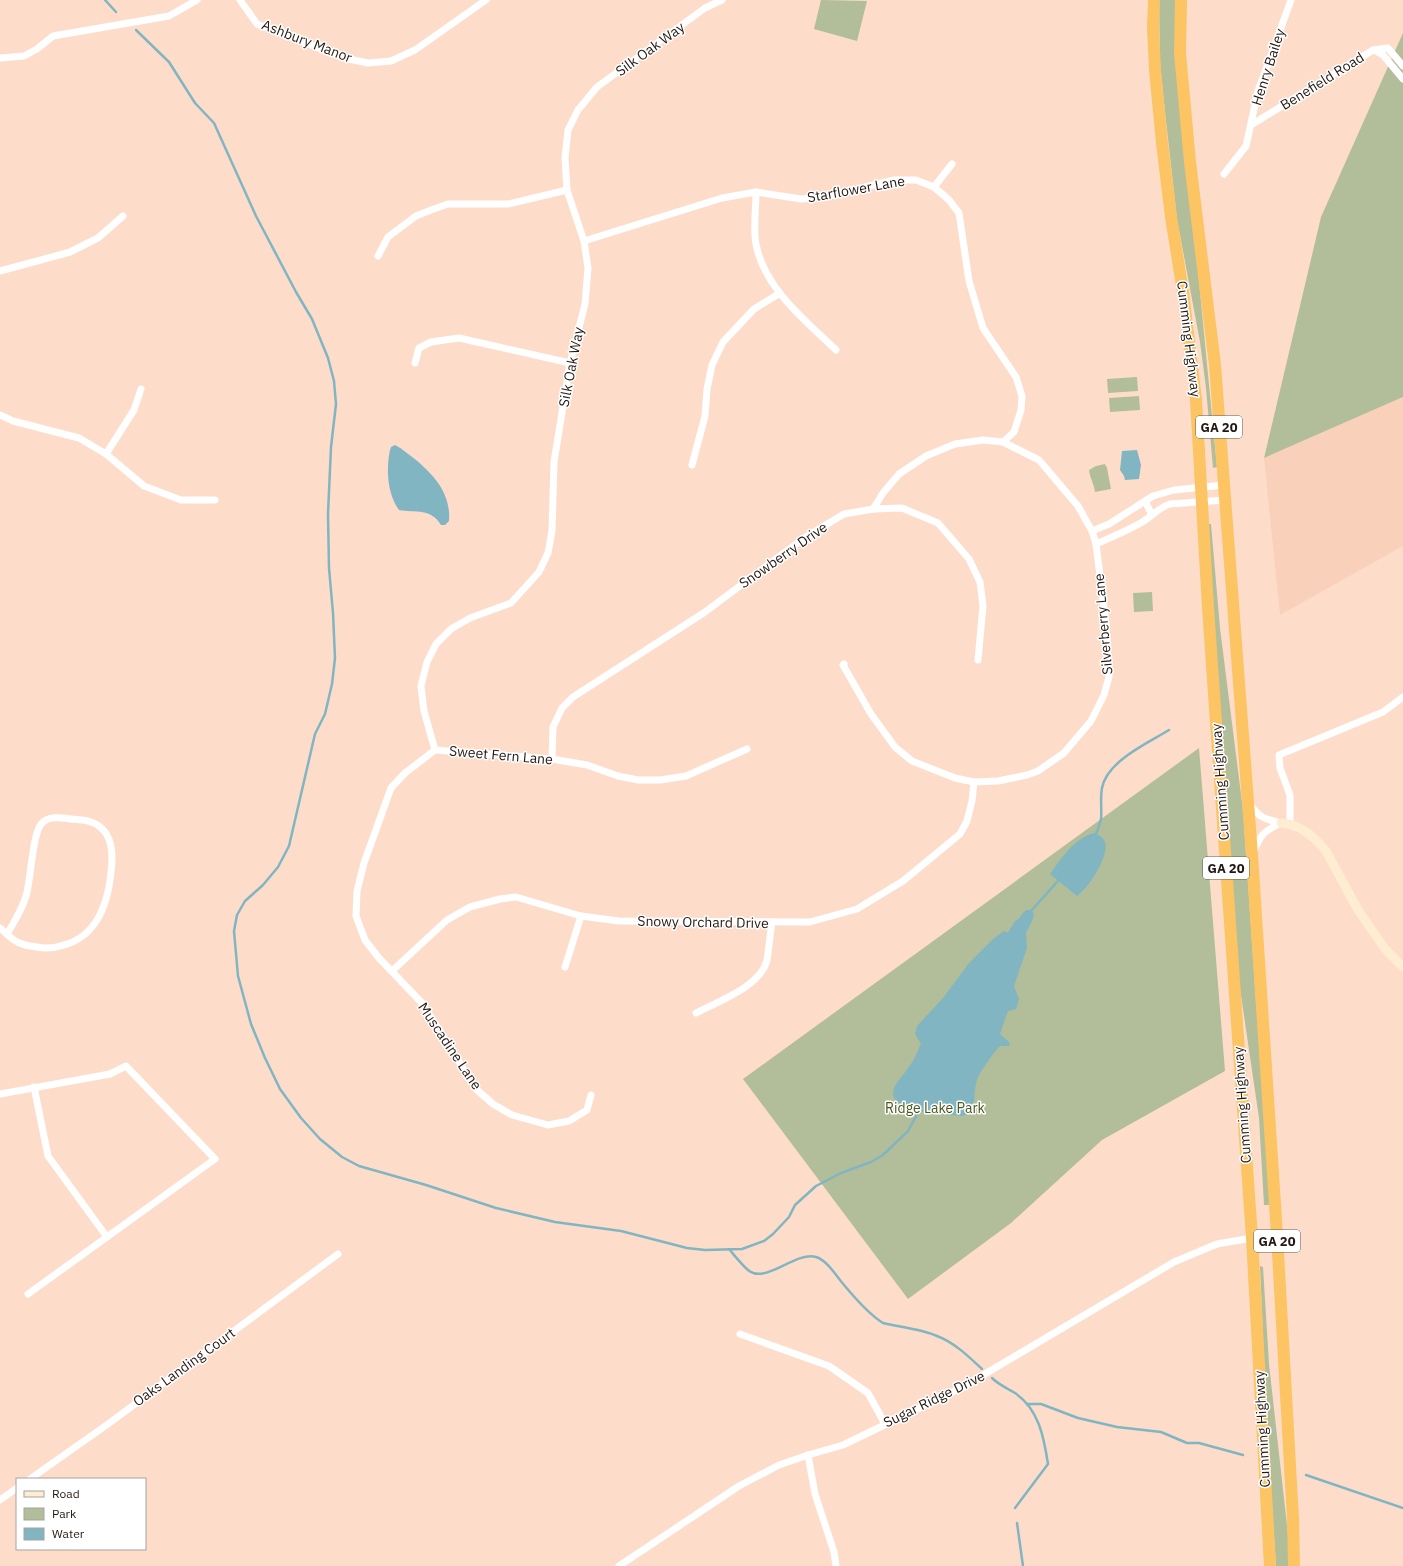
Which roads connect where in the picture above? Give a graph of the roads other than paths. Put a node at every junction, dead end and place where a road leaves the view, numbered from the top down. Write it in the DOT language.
graph roads {
  1 [pos="197,0"];
  2 [pos="240,0"];
  3 [pos="486,0"];
  4 [pos="722,0"];
  5 [pos="1154,0"];
  6 [pos="1181,0"];
  7 [pos="1291,0"];
  8 [pos="1374,50"];
  9 [pos="0,58"];
  10 [pos="1403,65"];
  11 [pos="1395,69"];
  12 [pos="1403,79"];
  13 [pos="1251,125"];
  14 [pos="952,164"];
  15 [pos="1224,174"];
  16 [pos="934,187"];
  17 [pos="567,190"];
  18 [pos="756,192"];
  19 [pos="123,216"];
  20 [pos="584,241"];
  21 [pos="378,256"];
  22 [pos="0,271"];
  23 [pos="780,293"];
  24 [pos="836,350"];
  25 [pos="415,363"];
  26 [pos="570,363"];
  27 [pos="141,389"];
  28 [pos="0,415"];
  29 [pos="1003,442"];
  30 [pos="106,454"];
  31 [pos="692,465"];
  32 [pos="1224,485"];
  33 [pos="1202,487"];
  34 [pos="215,500"];
  35 [pos="1224,500"];
  36 [pos="1145,501"];
  37 [pos="1202,501"];
  38 [pos="873,509"];
  39 [pos="1152,514"];
  40 [pos="1092,531"];
  41 [pos="1096,544"];
  42 [pos="978,660"];
  43 [pos="844,664"];
  44 [pos="1403,697"];
  45 [pos="747,749"];
  46 [pos="435,750"];
  47 [pos="552,759"];
  48 [pos="974,782"];
  49 [pos="1248,799"];
  50 [pos="1285,823"];
  51 [pos="1252,855"];
  52 [pos="581,916"];
  53 [pos="772,922"];
  54 [pos="0,928"];
  55 [pos="7,934"];
  56 [pos="564,967"];
  57 [pos="1403,967"];
  58 [pos="392,971"];
  59 [pos="696,1013"];
  60 [pos="34,1088"];
  61 [pos="0,1094"];
  62 [pos="591,1094"];
  63 [pos="1277,1235"];
  64 [pos="107,1237"];
  65 [pos="1252,1238"];
  66 [pos="338,1254"];
  67 [pos="28,1294"];
  68 [pos="740,1334"];
  69 [pos="885,1424"];
  70 [pos="808,1455"];
  71 [pos="31,1478"];
  72 [pos="16,1489"];
  73 [pos="0,1500"];
  74 [pos="619,1566"];
  75 [pos="836,1566"];
  76 [pos="1270,1566"];
  77 [pos="1294,1566"];
  1 -- 9 [label="street"];
  2 -- 3 [label="street, Ashbury Manor"];
  4 -- 17 [label="street, Silk Oak Way"];
  5 -- 33 [label="highway, Cumming Highway / GA 20"];
  6 -- 32 [label="highway, Cumming Highway / GA 20"];
  7 -- 13 [label="street, Henry Bailey"];
  8 -- 10 [label="street"];
  8 -- 11 [label="street"];
  8 -- 13 [label="street, Benefield Road"];
  10 -- 11 [label="street"];
  11 -- 12 [label="street"];
  13 -- 15 [label="street, Henry Bailey"];
  14 -- 16 [label="street"];
  16 -- 18 [label="street, Starflower Lane"];
  16 -- 29 [label="street, Starflower Lane"];
  17 -- 20 [label="street, Silk Oak Way"];
  17 -- 21 [label="street"];
  18 -- 20 [label="street, Starflower Lane"];
  18 -- 23 [label="street"];
  19 -- 22 [label="street"];
  20 -- 26 [label="street, Silk Oak Way"];
  23 -- 24 [label="street"];
  23 -- 31 [label="street"];
  25 -- 26 [label="street"];
  26 -- 46 [label="street, Silk Oak Way"];
  27 -- 30 [label="street"];
  28 -- 30 [label="street"];
  29 -- 38 [label="street, Silverberry Lane"];
  29 -- 40 [label="street, Silverberry Lane"];
  30 -- 34 [label="street"];
  32 -- 33 [label="street"];
  32 -- 35 [label="highway, Cumming Highway / GA 20"];
  33 -- 36 [label="street"];
  33 -- 37 [label="highway, Cumming Highway / GA 20"];
  35 -- 37 [label="street"];
  35 -- 49 [label="highway, Cumming Highway / GA 20"];
  36 -- 39 [label="street"];
  36 -- 40 [label="street"];
  37 -- 39 [label="street"];
  37 -- 65 [label="highway, Cumming Highway / GA 20"];
  38 -- 42 [label="street, Snowberry Drive"];
  38 -- 47 [label="street, Snowberry Drive"];
  39 -- 41 [label="street"];
  40 -- 41 [label="street, Silverberry Lane"];
  41 -- 48 [label="street, Silverberry Lane"];
  43 -- 48 [label="street, Silverberry Lane"];
  44 -- 50 [label="street"];
  45 -- 47 [label="street, Sweet Fern Lane"];
  46 -- 47 [label="street, Sweet Fern Lane"];
  46 -- 58 [label="street, Sweet Fern Lane"];
  48 -- 53 [label="street, Snowy Orchard Drive"];
  49 -- 50 [label="street"];
  49 -- 51 [label="highway, Cumming Highway / GA 20"];
  50 -- 51 [label="street"];
  50 -- 57 [label="street"];
  51 -- 63 [label="highway, Cumming Highway / GA 20"];
  52 -- 53 [label="street, Snowy Orchard Drive"];
  52 -- 56 [label="street"];
  52 -- 58 [label="street, Snowy Orchard Drive"];
  53 -- 59 [label="street"];
  54 -- 55 [label="street"];
  55 -- 55 [label="street"];
  58 -- 62 [label="street, Muscadine Lane"];
  60 -- 61 [label="street"];
  60 -- 64 [label="street"];
  60 -- 64 [label="street"];
  63 -- 65 [label="street, Sugar Ridge Drive"];
  63 -- 77 [label="highway, Cumming Highway / GA 20"];
  64 -- 67 [label="street"];
  65 -- 69 [label="street, Sugar Ridge Drive"];
  65 -- 76 [label="highway, Cumming Highway / GA 20"];
  66 -- 71 [label="street, Oaks Landing Court"];
  68 -- 69 [label="street"];
  69 -- 70 [label="street, Sugar Ridge Drive"];
  70 -- 74 [label="street, Sugar Ridge Drive"];
  70 -- 75 [label="street"];
  72 -- 73 [label="street"];
}
